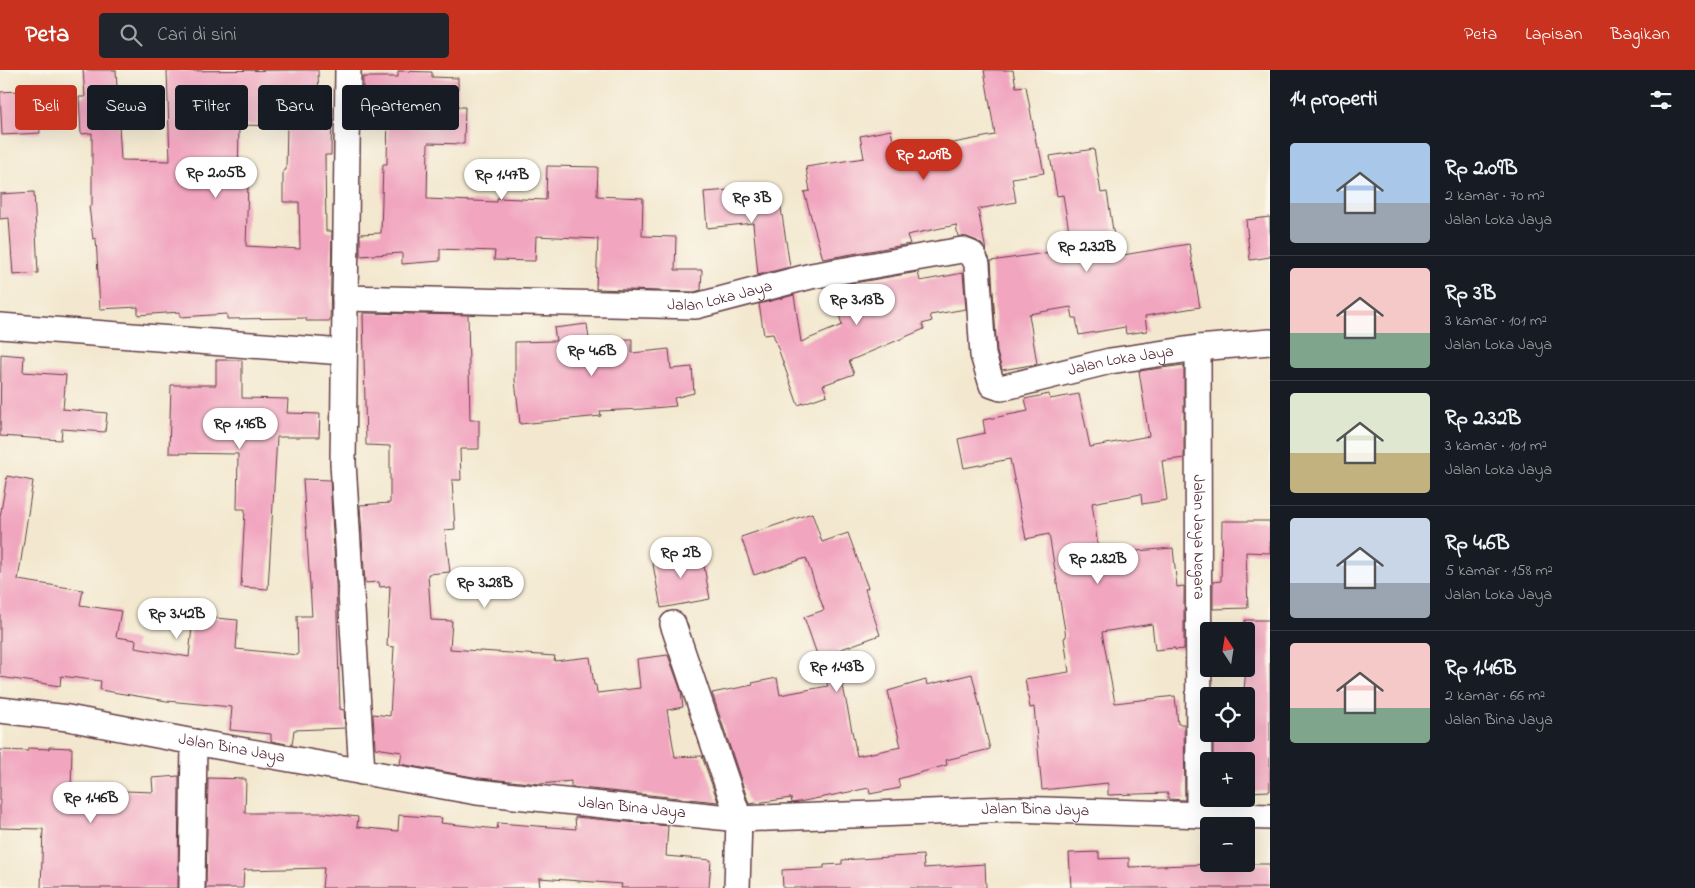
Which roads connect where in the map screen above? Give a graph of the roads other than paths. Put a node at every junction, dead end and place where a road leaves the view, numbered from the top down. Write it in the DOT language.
graph roads {
  1 [pos="348,70"];
  2 [pos="345,298"];
  3 [pos="0,326"];
  4 [pos="1270,342"];
  5 [pos="1198,348"];
  6 [pos="343,352"];
  7 [pos="673,624"];
  8 [pos="0,710"];
  9 [pos="194,742"];
  10 [pos="362,772"];
  11 [pos="1199,815"];
  12 [pos="1270,817"];
  13 [pos="739,819"];
  14 [pos="192,888"];
  15 [pos="737,888"];
  1 -- 2 [label="street"];
  2 -- 5 [label="street, Jalan Loka Jaya"];
  2 -- 6 [label="street"];
  3 -- 6 [label="street"];
  4 -- 5 [label="street, Jalan Loka Jaya"];
  5 -- 11 [label="street, Jalan Jaya Negara"];
  6 -- 10 [label="street"];
  7 -- 13 [label="street"];
  8 -- 9 [label="street, Jalan Bina Jaya"];
  9 -- 10 [label="street, Jalan Bina Jaya"];
  9 -- 14 [label="street"];
  10 -- 13 [label="street, Jalan Bina Jaya"];
  11 -- 12 [label="street, Jalan Bina Jaya"];
  11 -- 13 [label="street, Jalan Bina Jaya"];
  13 -- 15 [label="street"];
}
